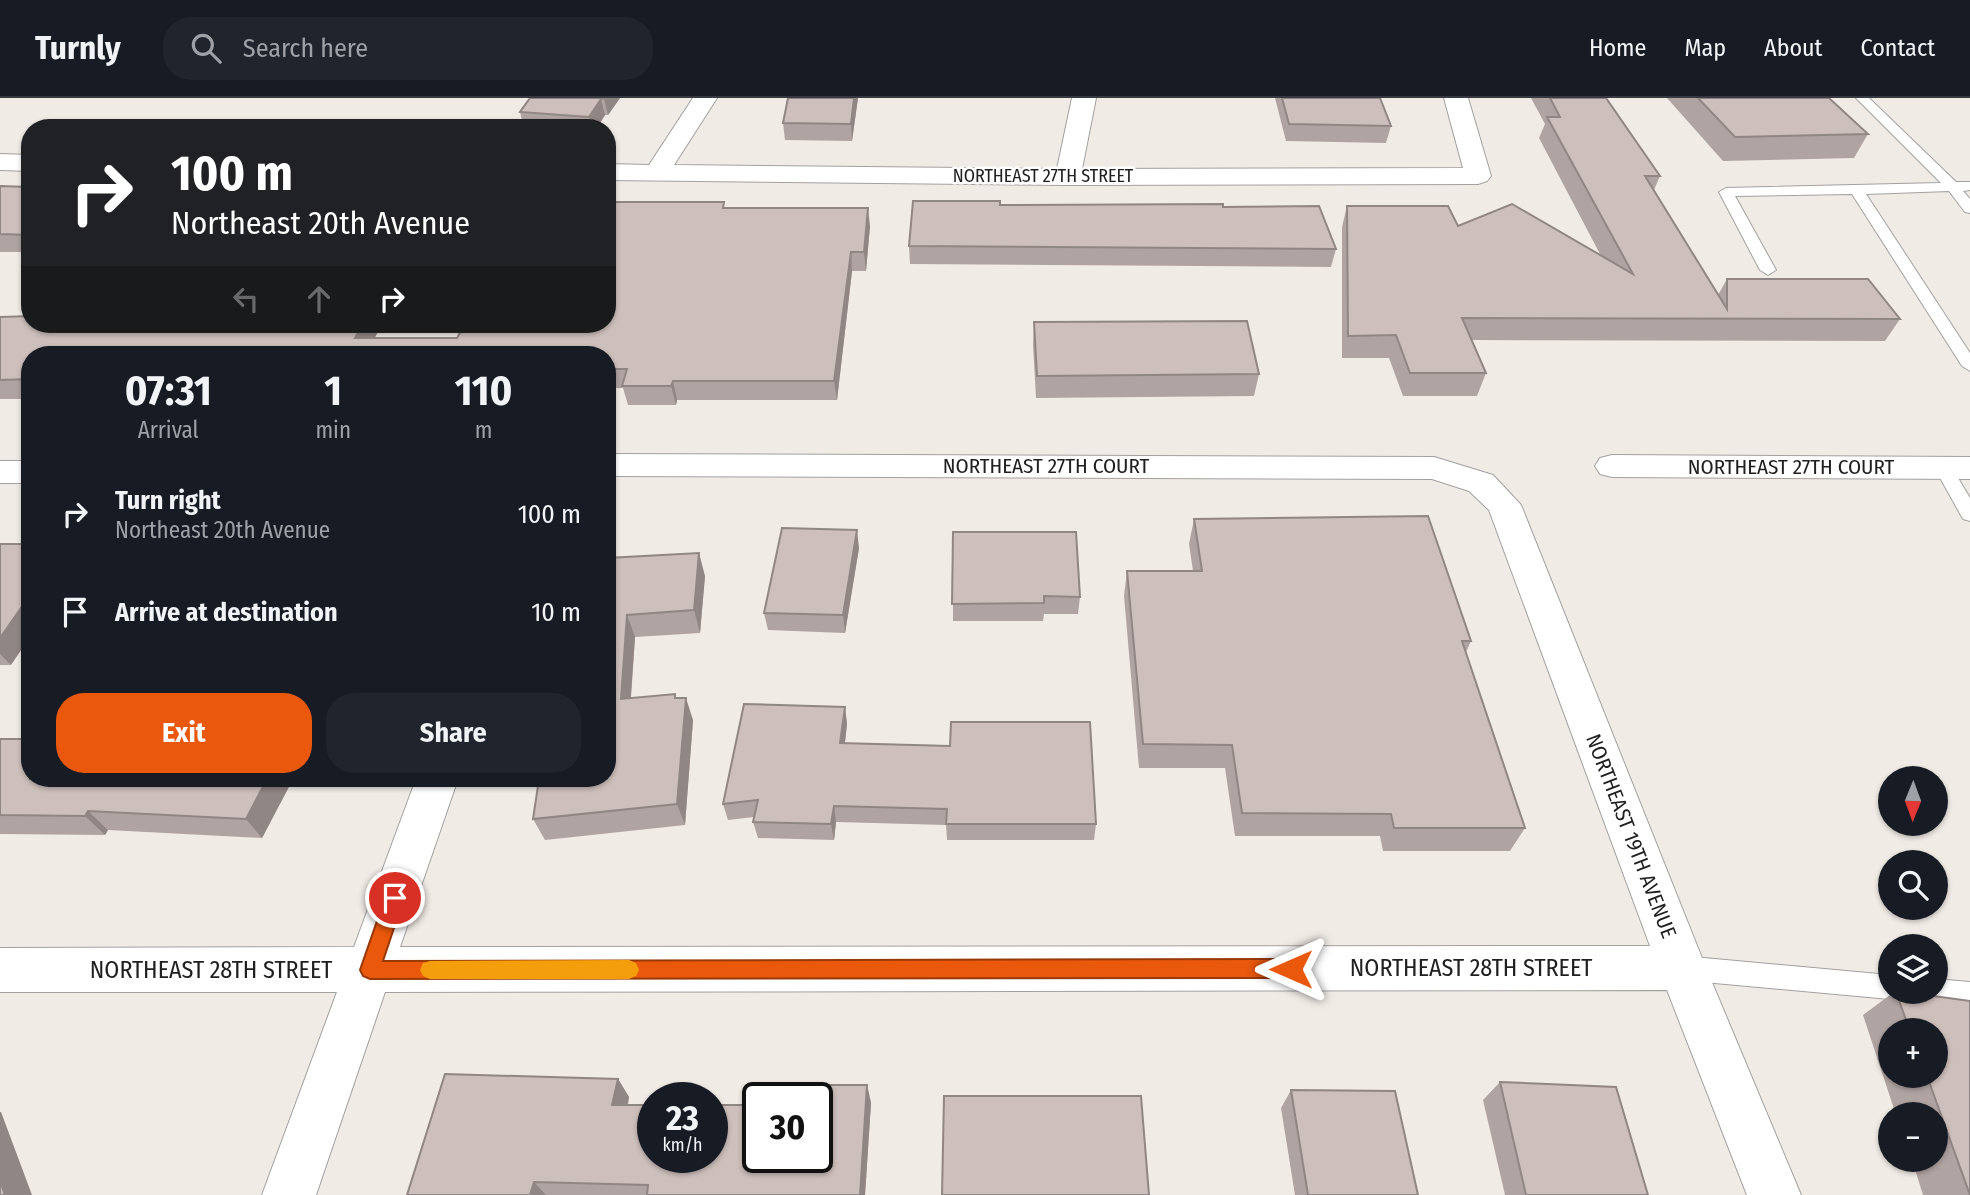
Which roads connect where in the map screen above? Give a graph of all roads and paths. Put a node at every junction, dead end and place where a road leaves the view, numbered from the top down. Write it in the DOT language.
graph roads {
  1 [pos="705,98"];
  2 [pos="1084,98"];
  3 [pos="1456,98"];
  4 [pos="1863,98"];
  5 [pos="0,162"];
  6 [pos="21,163"];
  7 [pos="616,172"];
  8 [pos="656,173"];
  9 [pos="1068,177"];
  10 [pos="1953,187"];
  11 [pos="1970,187"];
  12 [pos="1856,190"];
  13 [pos="1970,209"];
  14 [pos="1768,270"];
  15 [pos="1970,366"];
  16 [pos="616,465"];
  17 [pos="1612,466"];
  18 [pos="1957,468"];
  19 [pos="0,472"];
  20 [pos="21,472"];
  21 [pos="1481,483"];
  22 [pos="1970,514"];
  23 [pos="434,787"];
  24 [pos="1682,968"];
  25 [pos="0,970"];
  26 [pos="370,970"];
  27 [pos="1878,986"];
  28 [pos="1948,992"];
  29 [pos="1970,995"];
  30 [pos="289,1195"];
  31 [pos="1774,1195"];
  1 -- 8 [label="street"];
  2 -- 9 [label="street"];
  3 -- 9 [label="street, NORTHEAST 27TH STREET"];
  4 -- 10 [label="lane"];
  5 -- 6 [label="street"];
  7 -- 8 [label="street, NORTHEAST 27TH STREET"];
  8 -- 9 [label="street, NORTHEAST 27TH STREET"];
  10 -- 11 [label="lane"];
  10 -- 12 [label="lane"];
  10 -- 13 [label="lane"];
  12 -- 14 [label="lane"];
  12 -- 15 [label="lane"];
  16 -- 21 [label="street, NORTHEAST 27TH COURT"];
  17 -- 18 [label="street, NORTHEAST 27TH COURT"];
  18 -- 22 [label="lane"];
  19 -- 20 [label="street"];
  21 -- 24 [label="street, NORTHEAST 19TH AVENUE"];
  23 -- 26 [label="street"];
  24 -- 26 [label="street, NORTHEAST 28TH STREET"];
  24 -- 27 [label="lane"];
  24 -- 31 [label="street, NORTHEAST 19TH AVENUE"];
  25 -- 26 [label="street, NORTHEAST 28TH STREET"];
  26 -- 30 [label="street"];
  28 -- 29 [label="lane"];
}
